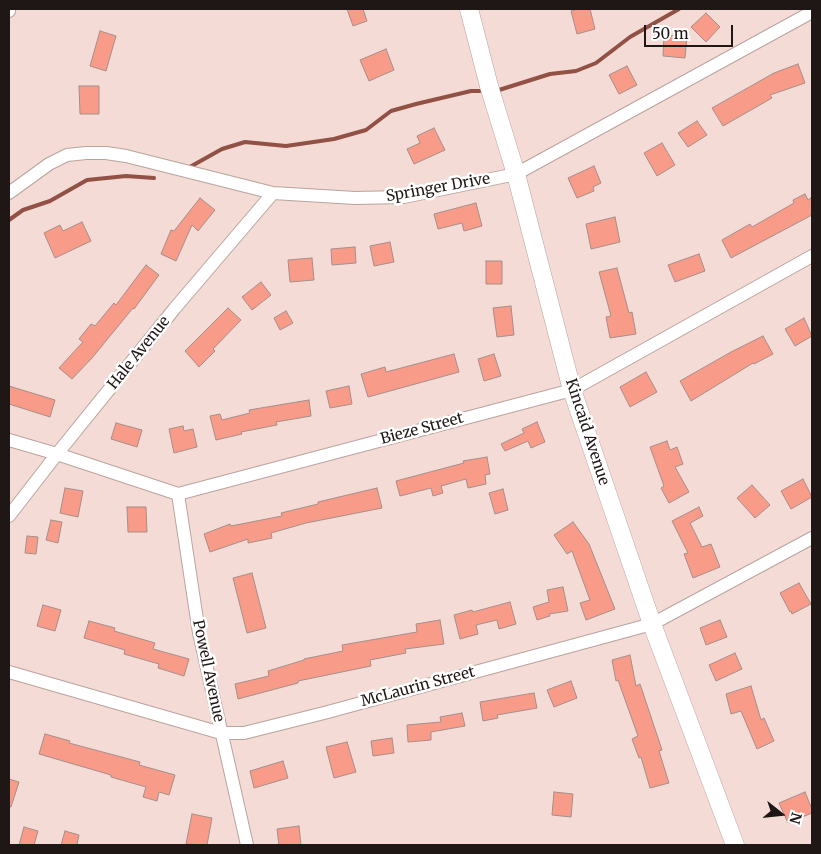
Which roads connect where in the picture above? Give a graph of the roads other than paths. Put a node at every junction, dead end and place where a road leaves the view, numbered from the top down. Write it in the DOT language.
graph roads {
  1 [pos="469,9"];
  2 [pos="812,12"];
  3 [pos="516,174"];
  4 [pos="9,193"];
  5 [pos="272,193"];
  6 [pos="812,256"];
  7 [pos="572,390"];
  8 [pos="9,440"];
  9 [pos="57,454"];
  10 [pos="178,494"];
  11 [pos="9,516"];
  12 [pos="812,538"];
  13 [pos="652,624"];
  14 [pos="9,672"];
  15 [pos="221,733"];
  16 [pos="247,845"];
  17 [pos="735,845"];
  1 -- 3 [label="street, Kincaid Avenue"];
  2 -- 3 [label="street, Springer Drive"];
  3 -- 5 [label="street, Springer Drive"];
  3 -- 7 [label="street, Kincaid Avenue"];
  4 -- 5 [label="street, Springer Drive"];
  5 -- 9 [label="street, Hale Avenue"];
  6 -- 7 [label="street, Bieze Street"];
  7 -- 10 [label="street, Bieze Street"];
  7 -- 13 [label="street, Kincaid Avenue"];
  8 -- 9 [label="street"];
  9 -- 10 [label="street"];
  9 -- 11 [label="street, Hale Avenue"];
  10 -- 15 [label="street, Powell Avenue"];
  12 -- 13 [label="street, McLaurin Street"];
  13 -- 15 [label="street, McLaurin Street"];
  13 -- 17 [label="street, Kincaid Avenue"];
  14 -- 15 [label="street, McLaurin Street"];
  15 -- 16 [label="street, Powell Avenue"];
}
